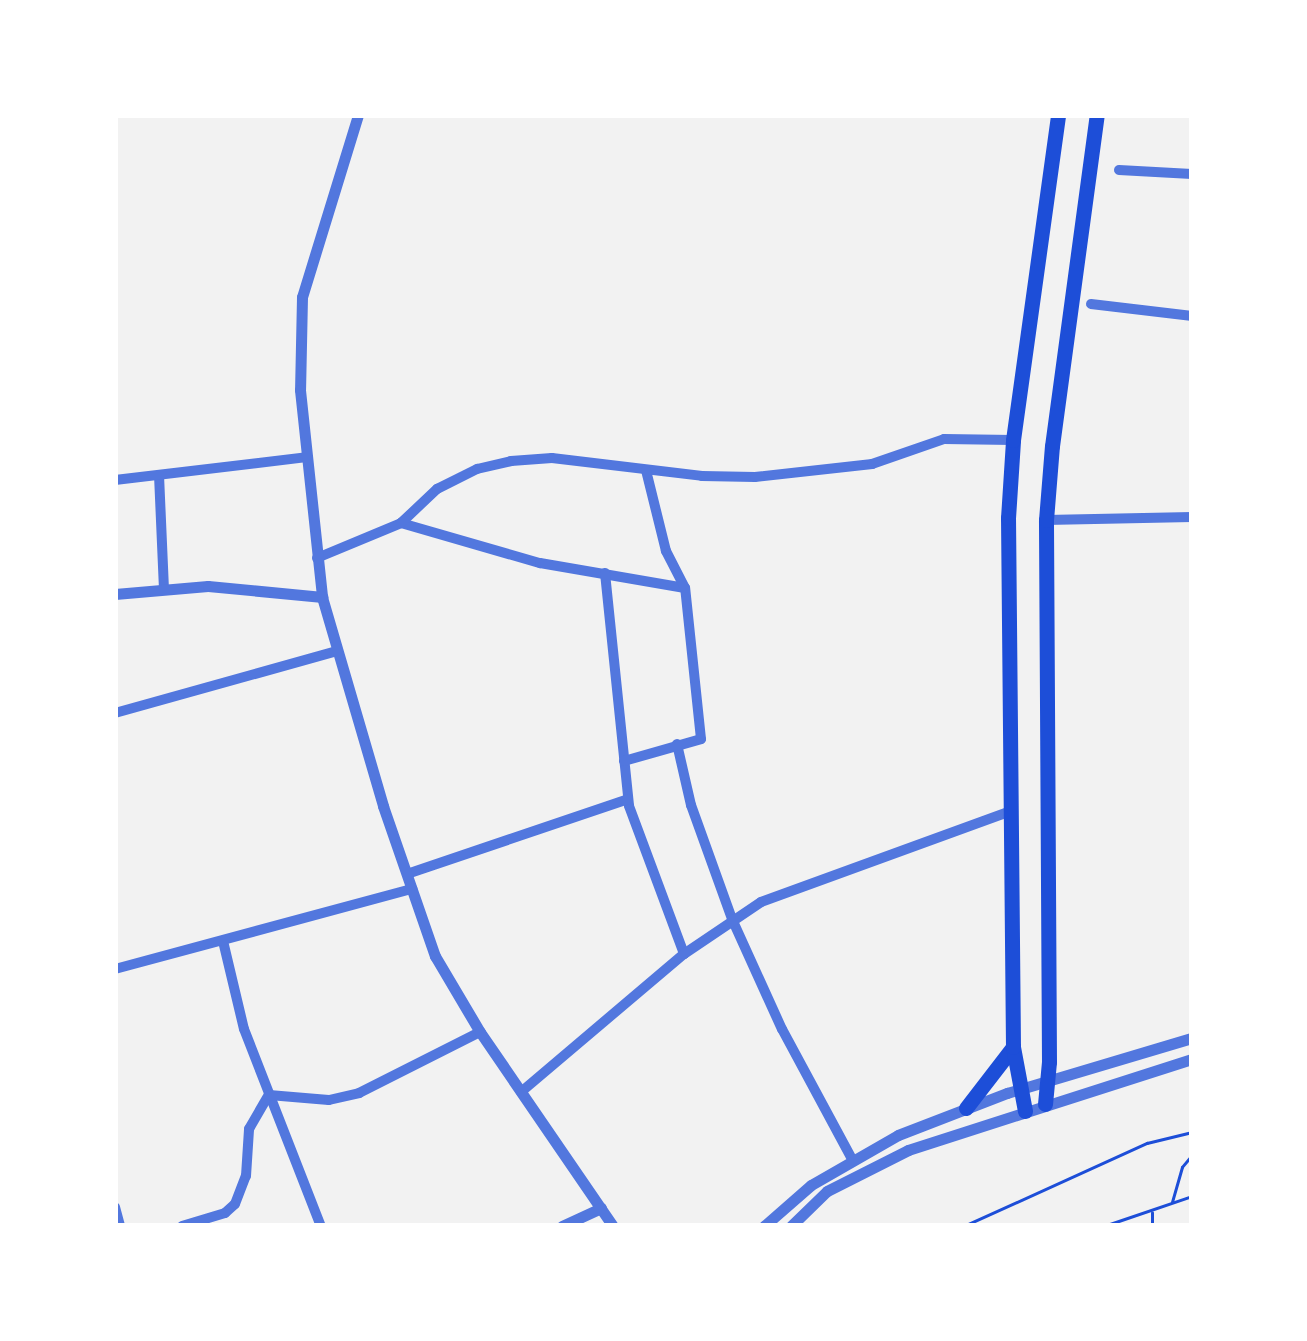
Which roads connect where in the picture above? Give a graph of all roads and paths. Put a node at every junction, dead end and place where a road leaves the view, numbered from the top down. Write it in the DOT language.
graph roads {
  1 [pos="358,115"];
  2 [pos="1058,115"];
  3 [pos="1098,115"];
  4 [pos="1120,170"];
  5 [pos="1192,174"];
  6 [pos="1091,304"];
  7 [pos="1192,316"];
  8 [pos="1013,440"];
  9 [pos="307,458"];
  10 [pos="646,470"];
  11 [pos="159,475"];
  12 [pos="115,480"];
  13 [pos="1192,517"];
  14 [pos="1046,520"];
  15 [pos="401,523"];
  16 [pos="317,558"];
  17 [pos="605,573"];
  18 [pos="685,588"];
  19 [pos="164,590"];
  20 [pos="115,594"];
  21 [pos="322,597"];
  22 [pos="337,651"];
  23 [pos="115,713"];
  24 [pos="677,744"];
  25 [pos="624,761"];
  26 [pos="628,799"];
  27 [pos="1008,812"];
  28 [pos="406,874"];
  29 [pos="412,889"];
  30 [pos="732,919"];
  31 [pos="223,941"];
  32 [pos="684,954"];
  33 [pos="115,969"];
  34 [pos="480,1032"];
  35 [pos="1192,1038"];
  36 [pos="1013,1048"];
  37 [pos="1192,1059"];
  38 [pos="1048,1082"];
  39 [pos="1020,1089"];
  40 [pos="521,1092"];
  41 [pos="269,1095"];
  42 [pos="1045,1104"];
  43 [pos="966,1108"];
  44 [pos="1025,1111"];
  45 [pos="1192,1132"];
  46 [pos="1192,1155"];
  47 [pos="852,1159"];
  48 [pos="1192,1196"];
  49 [pos="1172,1203"];
  50 [pos="115,1207"];
  51 [pos="600,1208"];
  52 [pos="1152,1210"];
  53 [pos="120,1226"];
  54 [pos="182,1226"];
  55 [pos="321,1226"];
  56 [pos="562,1226"];
  57 [pos="613,1226"];
  58 [pos="764,1226"];
  59 [pos="791,1226"];
  60 [pos="964,1226"];
  61 [pos="1104,1226"];
  62 [pos="1152,1226"];
  1 -- 9 [label="street"];
  2 -- 8 [label="main road"];
  3 -- 14 [label="main road"];
  4 -- 5 [label="street"];
  6 -- 7 [label="street"];
  8 -- 10 [label="street"];
  8 -- 27 [label="main road"];
  9 -- 11 [label="street"];
  9 -- 16 [label="street"];
  10 -- 15 [label="street"];
  10 -- 18 [label="street"];
  11 -- 12 [label="street"];
  11 -- 19 [label="street"];
  13 -- 14 [label="street"];
  14 -- 38 [label="main road"];
  15 -- 16 [label="street"];
  15 -- 17 [label="street"];
  16 -- 21 [label="street"];
  17 -- 18 [label="street"];
  17 -- 25 [label="street"];
  18 -- 24 [label="street"];
  19 -- 20 [label="street"];
  19 -- 21 [label="street"];
  21 -- 22 [label="street"];
  22 -- 23 [label="street"];
  22 -- 28 [label="street"];
  24 -- 25 [label="street"];
  24 -- 30 [label="street"];
  25 -- 26 [label="street"];
  26 -- 28 [label="street"];
  26 -- 32 [label="street"];
  27 -- 30 [label="street"];
  27 -- 36 [label="main road"];
  28 -- 29 [label="street"];
  29 -- 31 [label="street"];
  29 -- 34 [label="street"];
  30 -- 32 [label="street"];
  30 -- 47 [label="street"];
  31 -- 33 [label="street"];
  31 -- 41 [label="street"];
  32 -- 40 [label="street"];
  34 -- 40 [label="street"];
  34 -- 41 [label="street"];
  35 -- 38 [label="street"];
  36 -- 39 [label="main road"];
  36 -- 43 [label="main road"];
  37 -- 42 [label="street"];
  38 -- 39 [label="street"];
  38 -- 42 [label="main road"];
  39 -- 43 [label="street"];
  39 -- 44 [label="main road"];
  40 -- 51 [label="street"];
  41 -- 54 [label="street"];
  41 -- 55 [label="street"];
  42 -- 44 [label="street"];
  43 -- 47 [label="street"];
  44 -- 59 [label="street"];
  45 -- 60 [label="path"];
  46 -- 49 [label="path"];
  47 -- 58 [label="street"];
  48 -- 49 [label="path"];
  49 -- 52 [label="path"];
  50 -- 53 [label="street"];
  51 -- 56 [label="street"];
  51 -- 57 [label="street"];
  52 -- 61 [label="path"];
  52 -- 62 [label="path"];
}
